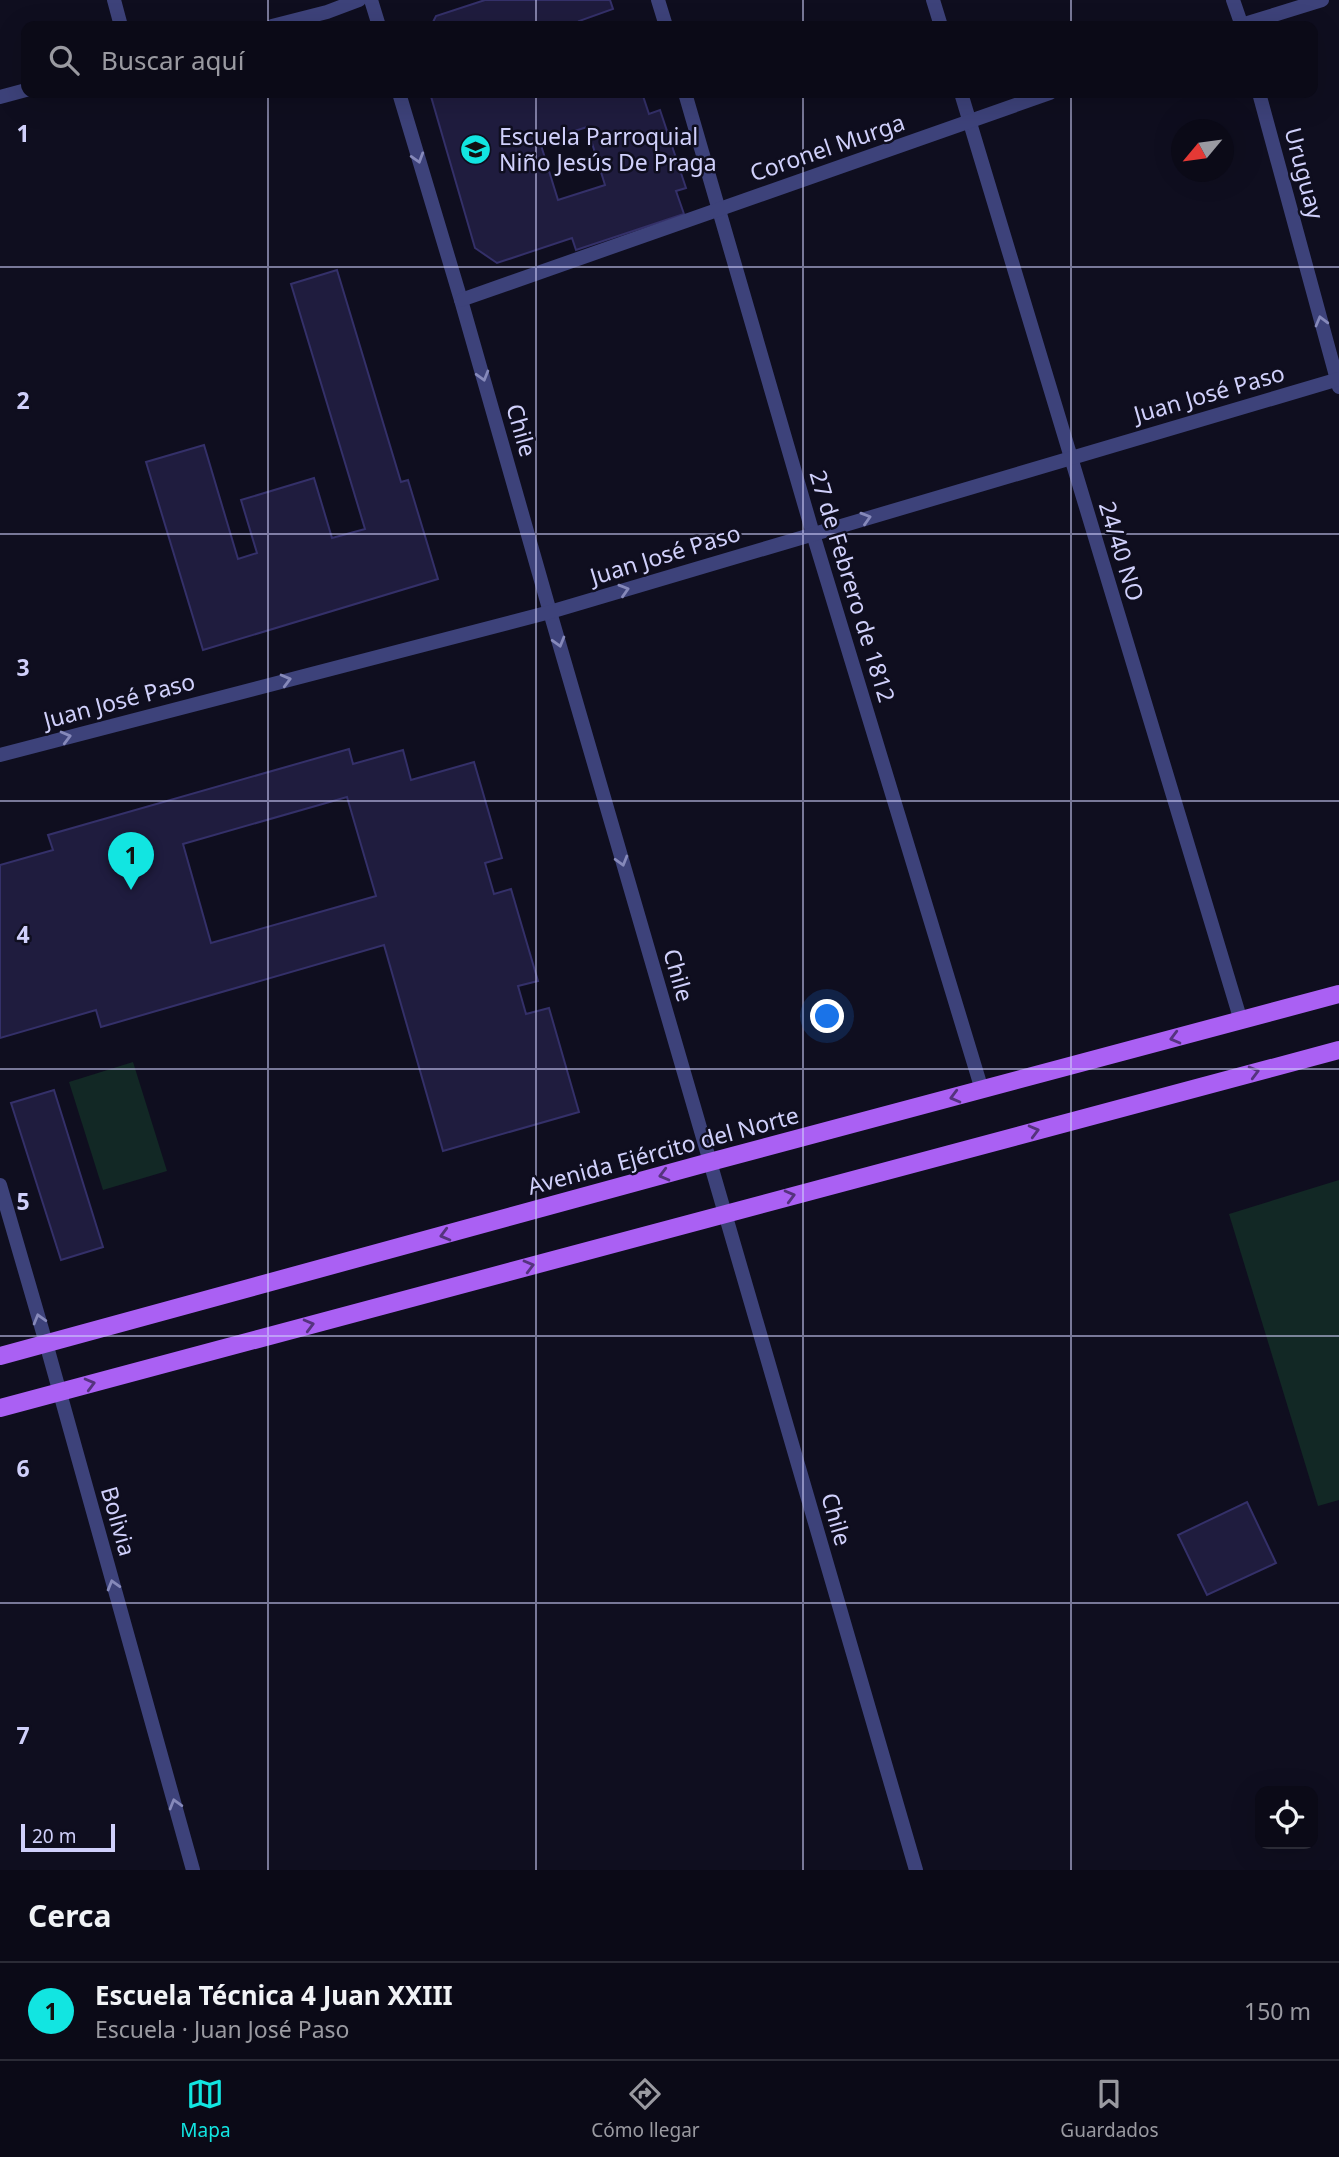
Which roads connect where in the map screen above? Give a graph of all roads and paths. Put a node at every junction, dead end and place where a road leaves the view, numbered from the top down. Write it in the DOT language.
graph roads {
  1 [pos="114,0"];
  2 [pos="359,0"];
  3 [pos="371,0"];
  4 [pos="658,0"];
  5 [pos="933,0"];
  6 [pos="1233,0"];
  7 [pos="1322,0"];
  8 [pos="120,21"];
  9 [pos="292,21"];
  10 [pos="377,21"];
  11 [pos="664,21"];
  12 [pos="939,21"];
  13 [pos="1239,21"];
  14 [pos="1256,21"];
  15 [pos="21,91"];
  16 [pos="0,97"];
  17 [pos="400,98"];
  18 [pos="687,98"];
  19 [pos="963,98"];
  20 [pos="1036,98"];
  21 [pos="1260,98"];
  22 [pos="970,121"];
  23 [pos="720,209"];
  24 [pos="461,300"];
  25 [pos="1338,382"];
  26 [pos="1070,457"];
  27 [pos="813,534"];
  28 [pos="550,612"];
  29 [pos="0,755"];
  30 [pos="1339,994"];
  31 [pos="1241,1021"];
  32 [pos="1339,1050"];
  33 [pos="982,1090"];
  34 [pos="710,1162"];
  35 [pos="0,1185"];
  36 [pos="724,1214"];
  37 [pos="46,1343"];
  38 [pos="0,1356"];
  39 [pos="59,1392"];
  40 [pos="0,1408"];
  41 [pos="193,1870"];
  42 [pos="916,1870"];
  1 -- 8 [label="street"];
  2 -- 9 [label="street"];
  3 -- 10 [label="street"];
  4 -- 11 [label="street"];
  5 -- 12 [label="street"];
  6 -- 13 [label="street"];
  7 -- 14 [label="street"];
  15 -- 16 [label="street"];
  17 -- 24 [label="street, Chile, one-way"];
  18 -- 23 [label="street, 27 de Febrero de 1812"];
  19 -- 22 [label="street, 24/40 NO"];
  20 -- 22 [label="street, Coronel Murga"];
  25 -- 21 [label="street, Uruguay, one-way"];
  22 -- 23 [label="street, Coronel Murga"];
  22 -- 26 [label="street, 24/40 NO"];
  23 -- 24 [label="street, Coronel Murga"];
  23 -- 27 [label="street, 27 de Febrero de 1812"];
  24 -- 28 [label="street, Chile, one-way"];
  25 -- 26 [label="street, Juan José Paso"];
  27 -- 26 [label="street, Juan José Paso, one-way"];
  26 -- 31 [label="street, 24/40 NO"];
  28 -- 27 [label="street, Juan José Paso, one-way"];
  27 -- 33 [label="street, 27 de Febrero de 1812"];
  29 -- 28 [label="street, Juan José Paso, one-way"];
  28 -- 34 [label="street, Chile, one-way"];
  30 -- 31 [label="main road, Avenida Ejército del Norte"];
  31 -- 33 [label="main road, Avenida Ejército del Norte, one-way"];
  36 -- 32 [label="main road, one-way"];
  33 -- 34 [label="main road, Avenida Ejército del Norte, one-way"];
  34 -- 36 [label="street, Chile"];
  34 -- 37 [label="main road, Avenida Ejército del Norte, one-way"];
  37 -- 35 [label="street, Bolivia, one-way"];
  39 -- 36 [label="main road, one-way"];
  36 -- 42 [label="street, Chile"];
  37 -- 38 [label="main road, Avenida Ejército del Norte"];
  37 -- 39 [label="street, Bolivia"];
  39 -- 40 [label="main road"];
  41 -- 39 [label="street, Bolivia, one-way"];
}
